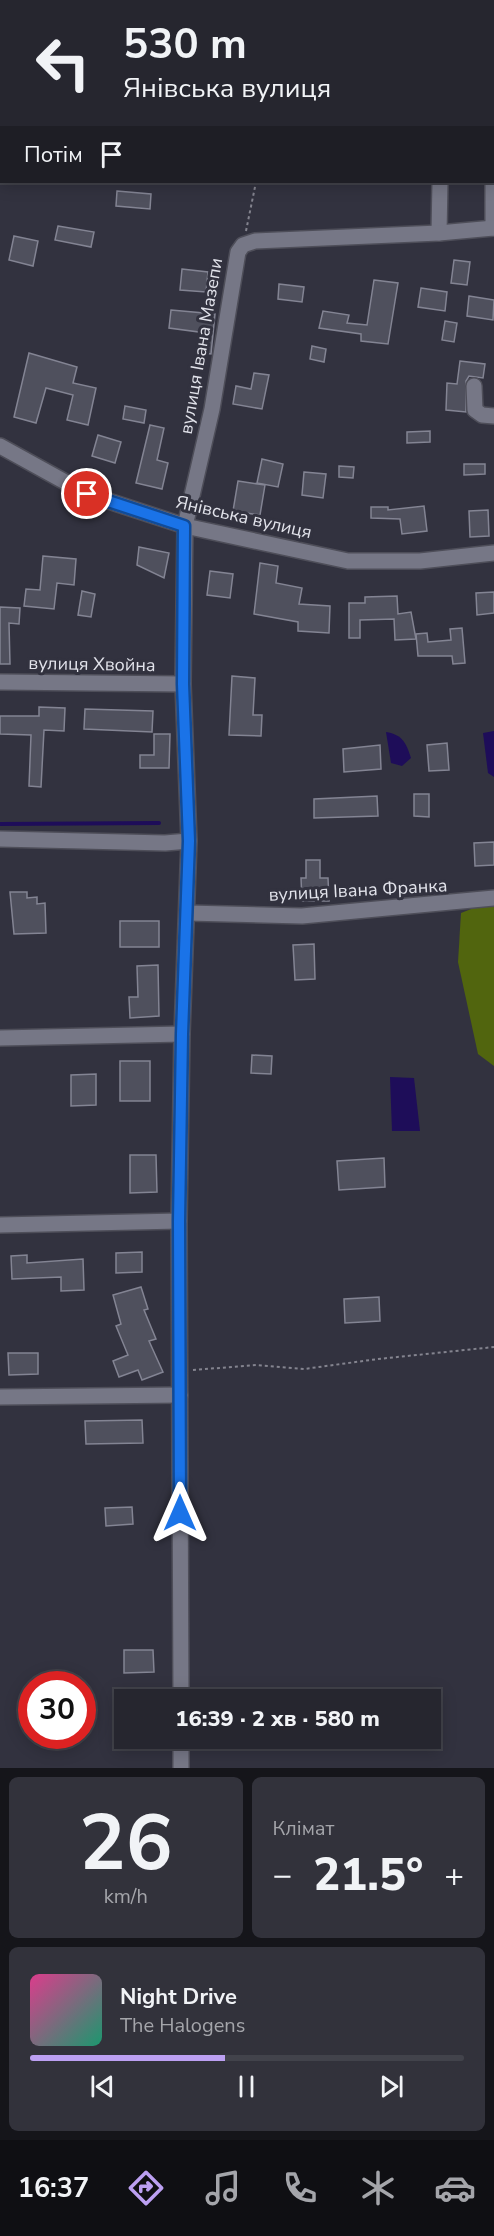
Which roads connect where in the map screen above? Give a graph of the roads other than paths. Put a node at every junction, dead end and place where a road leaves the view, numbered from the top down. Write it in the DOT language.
graph roads {
  1 [pos="440,183"];
  2 [pos="493,183"];
  3 [pos="494,228"];
  4 [pos="439,234"];
  5 [pos="474,386"];
  6 [pos="494,416"];
  7 [pos="0,446"];
  8 [pos="184,526"];
  9 [pos="494,553"];
  10 [pos="0,682"];
  11 [pos="183,684"];
  12 [pos="0,839"];
  13 [pos="189,841"];
  14 [pos="494,898"];
  15 [pos="188,913"];
  16 [pos="182,1034"];
  17 [pos="0,1038"];
  18 [pos="179,1221"];
  19 [pos="0,1225"];
  20 [pos="180,1395"];
  21 [pos="0,1397"];
  22 [pos="181,1689"];
  23 [pos="181,1749"];
  24 [pos="181,1768"];
  1 -- 4 [label="street"];
  2 -- 3 [label="street"];
  3 -- 4 [label="street, вулиця Івана Мазепи"];
  4 -- 8 [label="street, вулиця Івана Мазепи"];
  5 -- 6 [label="street"];
  7 -- 8 [label="street, Янівська вулиця"];
  8 -- 9 [label="street, Янівська вулиця"];
  8 -- 11 [label="street, вулиця Івана Мазепи"];
  10 -- 11 [label="street, вулиця Хвойна"];
  11 -- 13 [label="street, вулиця Івана Мазепи"];
  12 -- 13 [label="street"];
  13 -- 15 [label="street, вулиця Івана Мазепи"];
  14 -- 15 [label="street, вулиця Івана Франка"];
  15 -- 16 [label="street, вулиця Івана Мазепи"];
  16 -- 17 [label="street"];
  16 -- 18 [label="street, вулиця Івана Мазепи"];
  18 -- 19 [label="street"];
  18 -- 20 [label="street, вулиця Івана Мазепи"];
  20 -- 21 [label="street"];
  20 -- 22 [label="street, вулиця Івана Мазепи"];
  23 -- 24 [label="street"];
}
